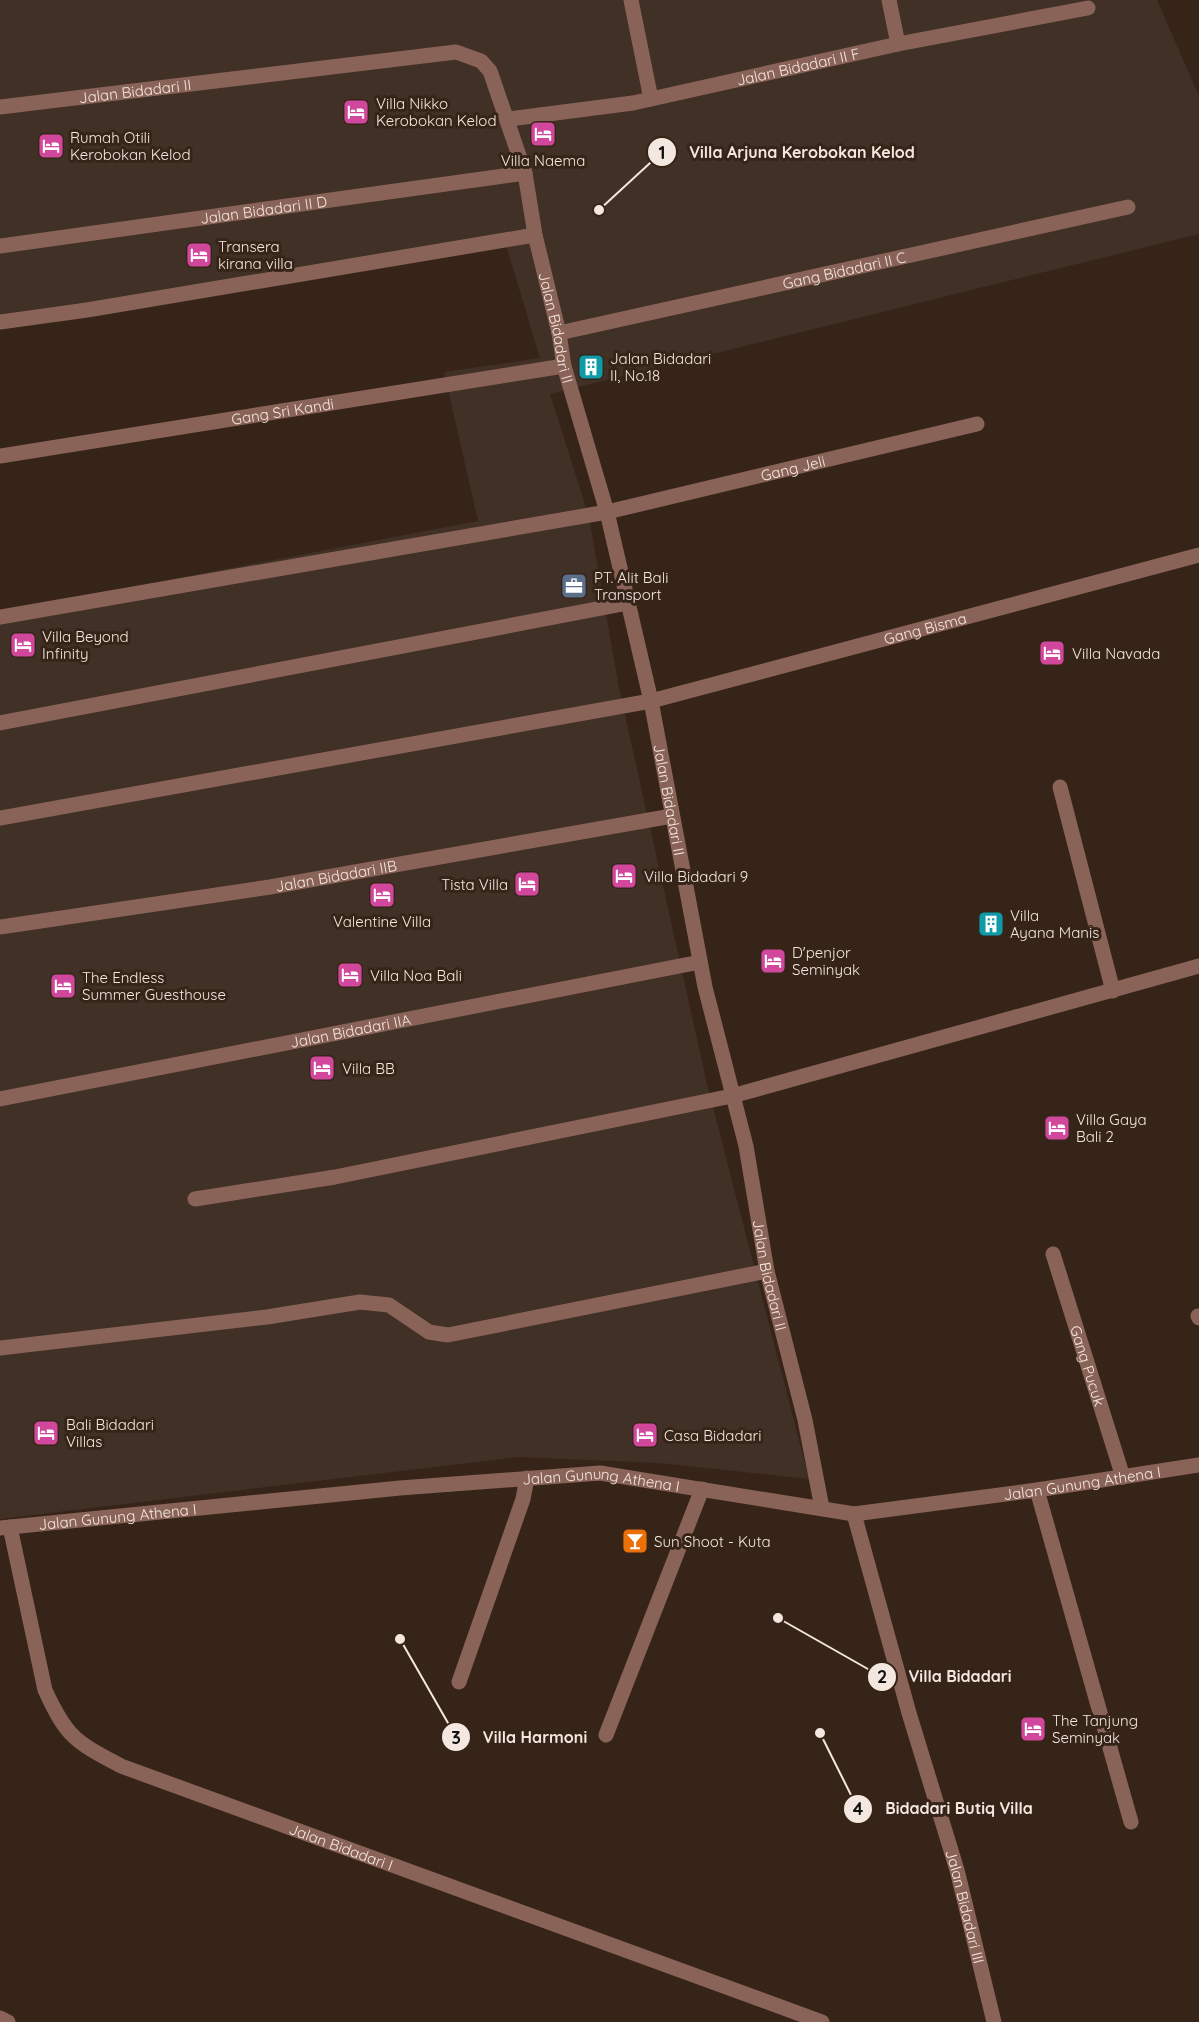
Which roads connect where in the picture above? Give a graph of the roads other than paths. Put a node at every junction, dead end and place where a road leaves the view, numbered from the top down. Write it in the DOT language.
graph roads {
  1 [pos="631,0"];
  2 [pos="889,0"];
  3 [pos="1088,8"];
  4 [pos="898,44"];
  5 [pos="651,99"];
  6 [pos="0,107"];
  7 [pos="508,119"];
  8 [pos="525,173"];
  9 [pos="1128,207"];
  10 [pos="535,235"];
  11 [pos="0,246"];
  12 [pos="0,322"];
  13 [pos="560,333"];
  14 [pos="564,366"];
  15 [pos="977,424"];
  16 [pos="0,456"];
  17 [pos="607,512"];
  18 [pos="1199,555"];
  19 [pos="628,603"];
  20 [pos="0,617"];
  21 [pos="651,701"];
  22 [pos="0,723"];
  23 [pos="1060,787"];
  24 [pos="672,816"];
  25 [pos="0,818"];
  26 [pos="0,927"];
  27 [pos="700,962"];
  28 [pos="1199,966"];
  29 [pos="1113,991"];
  30 [pos="732,1095"];
  31 [pos="0,1098"];
  32 [pos="195,1199"];
  33 [pos="1053,1254"];
  34 [pos="767,1271"];
  35 [pos="0,1348"];
  36 [pos="1199,1465"];
  37 [pos="1123,1477"];
  38 [pos="527,1478"];
  39 [pos="702,1488"];
  40 [pos="1037,1490"];
  41 [pos="822,1508"];
  42 [pos="854,1514"];
  43 [pos="5,1527"];
  44 [pos="459,1682"];
  45 [pos="606,1735"];
  46 [pos="1131,1822"];
  47 [pos="0,2018"];
  48 [pos="8,2022"];
  49 [pos="822,2022"];
  50 [pos="993,2022"];
  1 -- 5 [label="street"];
  2 -- 4 [label="street"];
  3 -- 4 [label="street, Jalan Bidadari II F"];
  4 -- 5 [label="street, Jalan Bidadari II F"];
  5 -- 7 [label="street, Jalan Bidadari II F"];
  6 -- 7 [label="street, Jalan Bidadari II"];
  7 -- 8 [label="street, Jalan Bidadari II"];
  8 -- 10 [label="street, Jalan Bidadari II"];
  8 -- 11 [label="street, Jalan Bidadari II D"];
  9 -- 13 [label="street, Gang Bidadari II C"];
  10 -- 12 [label="street"];
  10 -- 13 [label="street, Jalan Bidadari II"];
  13 -- 14 [label="street, Jalan Bidadari II"];
  14 -- 16 [label="street, Gang Sri Kandi"];
  14 -- 17 [label="street, Jalan Bidadari II"];
  15 -- 17 [label="street, Gang Jeli"];
  17 -- 19 [label="street, Jalan Bidadari II"];
  17 -- 20 [label="street, Gang Jeli"];
  18 -- 21 [label="street, Gang Bisma"];
  19 -- 21 [label="street, Jalan Bidadari II"];
  19 -- 22 [label="street"];
  21 -- 24 [label="street, Jalan Bidadari II"];
  21 -- 25 [label="street, Gang Bisma"];
  23 -- 29 [label="street"];
  24 -- 26 [label="street, Jalan Bidadari IIB"];
  24 -- 27 [label="street, Jalan Bidadari II"];
  27 -- 30 [label="street, Jalan Bidadari II"];
  27 -- 31 [label="street, Jalan Bidadari IIA"];
  28 -- 29 [label="street"];
  29 -- 30 [label="street"];
  30 -- 32 [label="street"];
  30 -- 34 [label="street, Jalan Bidadari II"];
  33 -- 37 [label="street, Gang Pucuk"];
  34 -- 35 [label="street"];
  34 -- 41 [label="street, Jalan Bidadari II"];
  36 -- 37 [label="street, Jalan Gunung Athena I"];
  37 -- 40 [label="street, Jalan Gunung Athena I"];
  38 -- 39 [label="street, Jalan Gunung Athena I"];
  38 -- 43 [label="street, Jalan Gunung Athena I"];
  38 -- 44 [label="street"];
  39 -- 41 [label="street, Jalan Gunung Athena I"];
  39 -- 45 [label="street"];
  40 -- 42 [label="street, Jalan Gunung Athena I"];
  40 -- 46 [label="street"];
  41 -- 42 [label="street, Jalan Gunung Athena I"];
  42 -- 50 [label="street, Jalan Bidadari III"];
  43 -- 49 [label="street, Jalan Bidadari I"];
  47 -- 48 [label="street"];
}
